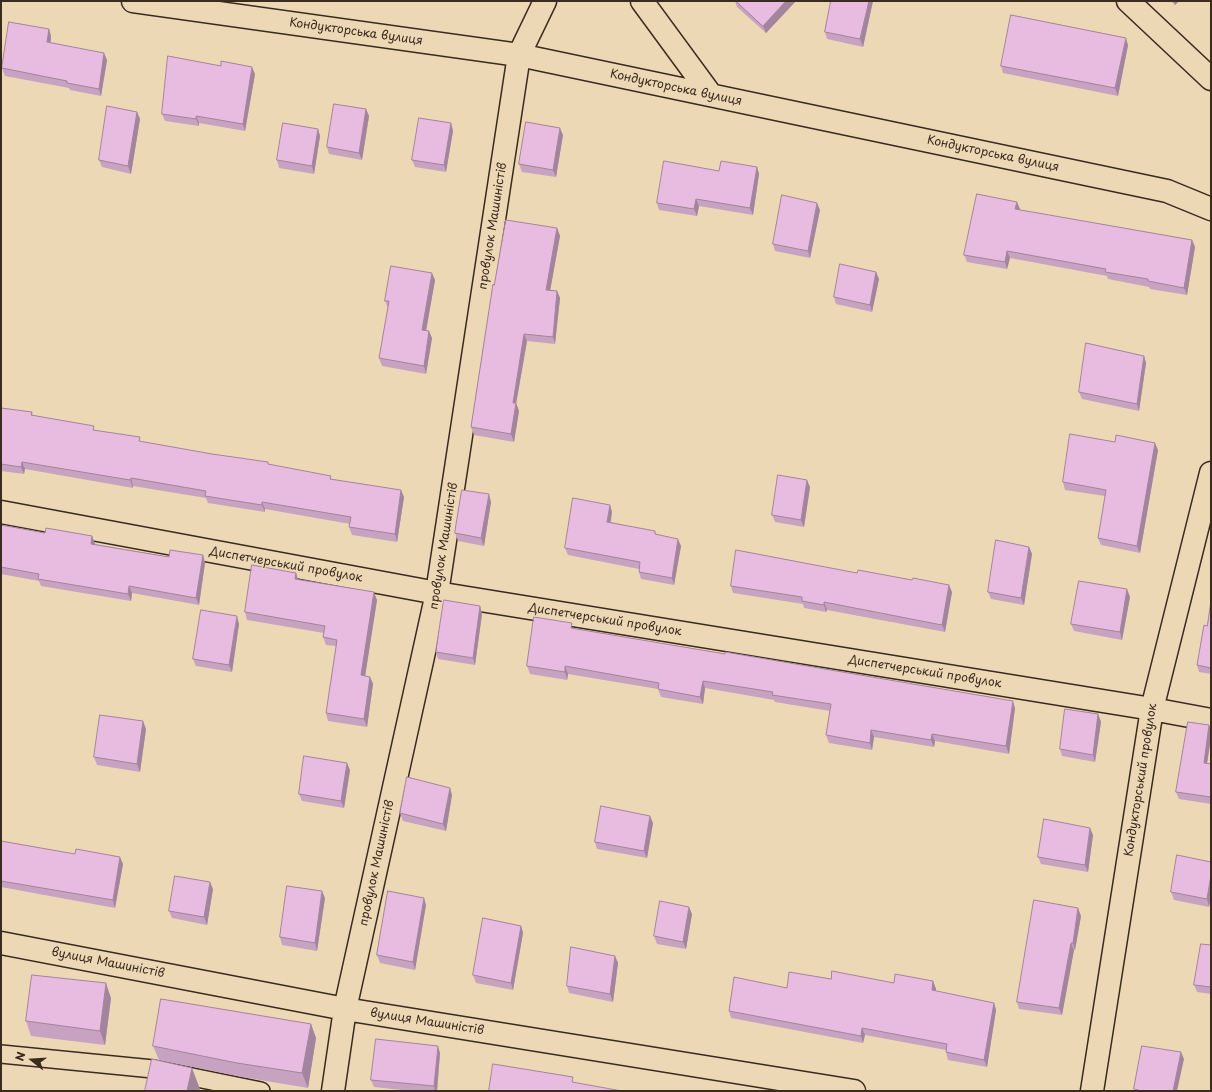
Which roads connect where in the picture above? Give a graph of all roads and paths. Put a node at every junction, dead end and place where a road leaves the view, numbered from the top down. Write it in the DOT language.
graph roads {
  1 [pos="133,1"];
  2 [pos="546,1"];
  3 [pos="642,1"];
  4 [pos="1128,1"];
  5 [pos="519,55"];
  6 [pos="1211,79"];
  7 [pos="710,95"];
  8 [pos="1211,209"];
  9 [pos="1211,473"];
  10 [pos="1,512"];
  11 [pos="437,593"];
  12 [pos="1152,709"];
  13 [pos="1211,720"];
  14 [pos="1,943"];
  15 [pos="345,1009"];
  16 [pos="1,1054"];
  17 [pos="261,1091"];
  18 [pos="333,1091"];
  19 [pos="854,1091"];
  20 [pos="1092,1091"];
  1 -- 5 [label="street, Кондукторська вулиця"];
  2 -- 5 [label="street, провулок Машиністів"];
  3 -- 7 [label="street"];
  4 -- 6 [label="street"];
  5 -- 7 [label="street, Кондукторська вулиця"];
  5 -- 11 [label="street, провулок Машиністів"];
  7 -- 8 [label="street, Кондукторська вулиця"];
  9 -- 12 [label="street, Кондукторський провулок"];
  10 -- 11 [label="street, Диспетчерський провулок"];
  11 -- 12 [label="street, Диспетчерський провулок"];
  11 -- 15 [label="street, провулок Машиністів"];
  12 -- 13 [label="street, Диспетчерський провулок"];
  12 -- 20 [label="street, Кондукторський провулок"];
  14 -- 15 [label="street, вулиця Машиністів"];
  15 -- 18 [label="street, провулок Машиністів"];
  15 -- 19 [label="street, вулиця Машиністів"];
  16 -- 17 [label="lane"];
}
